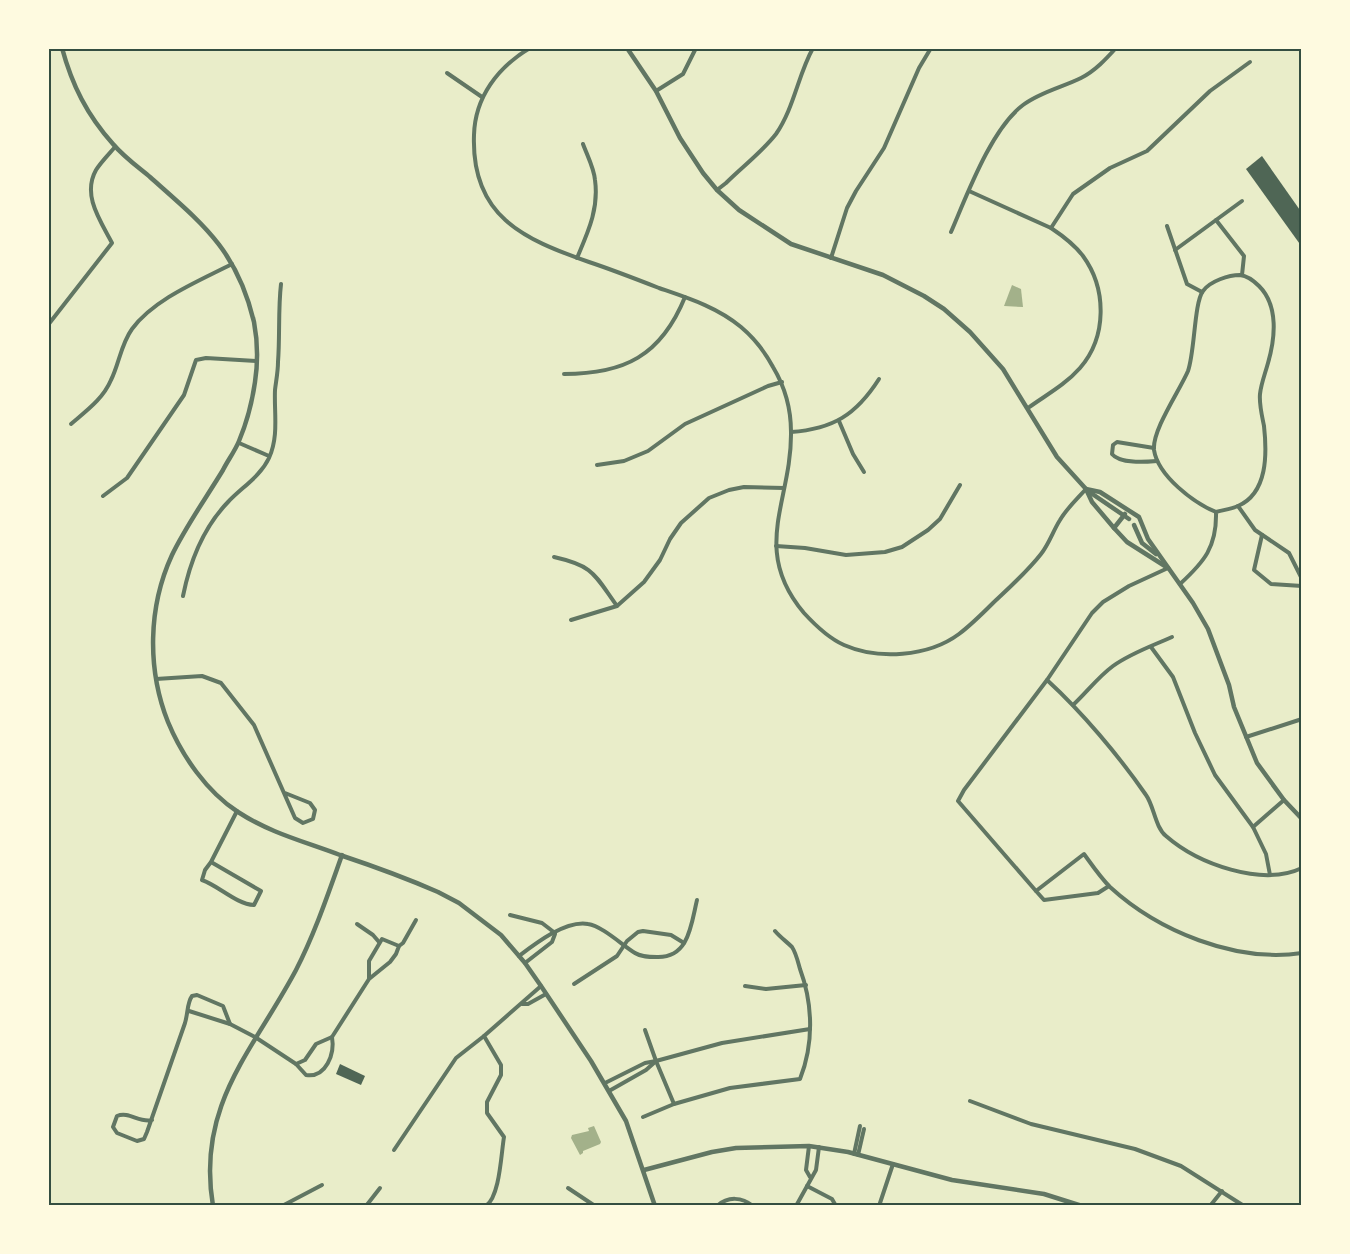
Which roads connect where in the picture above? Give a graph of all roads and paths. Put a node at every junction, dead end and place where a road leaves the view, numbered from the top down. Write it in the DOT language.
graph roads {
  1 [pos="62,48"];
  2 [pos="530,48"];
  3 [pos="627,48"];
  4 [pos="696,48"];
  5 [pos="813,48"];
  6 [pos="931,48"];
  7 [pos="1116,48"];
  8 [pos="1250,62"];
  9 [pos="447,73"];
  10 [pos="656,91"];
  11 [pos="482,97"];
  12 [pos="583,144"];
  13 [pos="115,147"];
  14 [pos="717,190"];
  15 [pos="969,191"];
  16 [pos="1242,201"];
  17 [pos="1216,220"];
  18 [pos="1167,226"];
  19 [pos="1051,228"];
  20 [pos="951,232"];
  21 [pos="1175,250"];
  22 [pos="577,258"];
  23 [pos="831,258"];
  24 [pos="233,264"];
  25 [pos="1242,275"];
  26 [pos="281,284"];
  27 [pos="1202,292"];
  28 [pos="685,297"];
  29 [pos="48,325"];
  30 [pos="258,361"];
  31 [pos="564,374"];
  32 [pos="879,379"];
  33 [pos="782,381"];
  34 [pos="1028,408"];
  35 [pos="839,421"];
  36 [pos="71,424"];
  37 [pos="791,432"];
  38 [pos="239,443"];
  39 [pos="1154,448"];
  40 [pos="269,456"];
  41 [pos="1157,461"];
  42 [pos="597,465"];
  43 [pos="864,471"];
  44 [pos="960,485"];
  45 [pos="784,488"];
  46 [pos="1086,489"];
  47 [pos="103,496"];
  48 [pos="1238,506"];
  49 [pos="1129,509"];
  50 [pos="1216,512"];
  51 [pos="1123,516"];
  52 [pos="1129,519"];
  53 [pos="1134,525"];
  54 [pos="1114,528"];
  55 [pos="1262,535"];
  56 [pos="776,546"];
  57 [pos="1158,555"];
  58 [pos="554,557"];
  59 [pos="1168,568"];
  60 [pos="1302,579"];
  61 [pos="1180,584"];
  62 [pos="1302,586"];
  63 [pos="183,596"];
  64 [pos="617,606"];
  65 [pos="571,620"];
  66 [pos="1173,638"];
  67 [pos="1150,647"];
  68 [pos="155,679"];
  69 [pos="1047,680"];
  70 [pos="1073,705"];
  71 [pos="1302,719"];
  72 [pos="1246,737"];
  73 [pos="285,793"];
  74 [pos="1284,800"];
  75 [pos="237,811"];
  76 [pos="1302,819"];
  77 [pos="1253,827"];
  78 [pos="342,855"];
  79 [pos="211,862"];
  80 [pos="1302,868"];
  81 [pos="1270,875"];
  82 [pos="1109,886"];
  83 [pos="1036,891"];
  84 [pos="697,900"];
  85 [pos="510,915"];
  86 [pos="416,920"];
  87 [pos="357,924"];
  88 [pos="775,931"];
  89 [pos="556,933"];
  90 [pos="379,942"];
  91 [pos="684,943"];
  92 [pos="399,946"];
  93 [pos="625,946"];
  94 [pos="1300,954"];
  95 [pos="519,956"];
  96 [pos="525,963"];
  97 [pos="369,979"];
  98 [pos="574,984"];
  99 [pos="806,985"];
  100 [pos="541,986"];
  101 [pos="745,986"];
  102 [pos="546,994"];
  103 [pos="521,1004"];
  104 [pos="189,1011"];
  105 [pos="230,1024"];
  106 [pos="810,1029"];
  107 [pos="645,1030"];
  108 [pos="484,1036"];
  109 [pos="255,1037"];
  110 [pos="332,1037"];
  111 [pos="656,1062"];
  112 [pos="296,1064"];
  113 [pos="605,1083"];
  114 [pos="609,1090"];
  115 [pos="970,1101"];
  116 [pos="674,1104"];
  117 [pos="643,1117"];
  118 [pos="152,1120"];
  119 [pos="862,1128"];
  120 [pos="809,1146"];
  121 [pos="819,1147"];
  122 [pos="394,1150"];
  123 [pos="856,1154"];
  124 [pos="893,1164"];
  125 [pos="644,1170"];
  126 [pos="810,1178"];
  127 [pos="322,1185"];
  128 [pos="807,1186"];
  129 [pos="380,1188"];
  130 [pos="568,1188"];
  131 [pos="1222,1191"];
  132 [pos="213,1206"];
  133 [pos="282,1206"];
  134 [pos="366,1206"];
  135 [pos="486,1206"];
  136 [pos="595,1206"];
  137 [pos="655,1206"];
  138 [pos="717,1206"];
  139 [pos="753,1206"];
  140 [pos="796,1206"];
  141 [pos="836,1206"];
  142 [pos="879,1206"];
  143 [pos="1082,1206"];
  144 [pos="1210,1206"];
  145 [pos="1244,1206"];
  1 -- 13 [label="street"];
  2 -- 11 [label="street"];
  3 -- 10 [label="street"];
  4 -- 10 [label="street"];
  5 -- 14 [label="street"];
  6 -- 23 [label="street"];
  7 -- 15 [label="street"];
  8 -- 19 [label="street"];
  9 -- 11 [label="street"];
  10 -- 14 [label="street"];
  11 -- 22 [label="street"];
  12 -- 22 [label="street"];
  13 -- 24 [label="street"];
  13 -- 29 [label="street"];
  14 -- 23 [label="street"];
  15 -- 19 [label="street"];
  15 -- 20 [label="street"];
  16 -- 17 [label="street"];
  17 -- 21 [label="street"];
  17 -- 25 [label="street"];
  18 -- 21 [label="street"];
  19 -- 34 [label="street"];
  21 -- 27 [label="street"];
  22 -- 28 [label="street"];
  23 -- 34 [label="street"];
  24 -- 30 [label="street"];
  24 -- 36 [label="street"];
  25 -- 27 [label="street"];
  25 -- 48 [label="street"];
  26 -- 40 [label="street"];
  27 -- 39 [label="street"];
  28 -- 31 [label="street"];
  28 -- 33 [label="street"];
  30 -- 38 [label="street"];
  30 -- 47 [label="street"];
  32 -- 35 [label="street"];
  33 -- 37 [label="street"];
  33 -- 42 [label="street"];
  34 -- 46 [label="street"];
  35 -- 37 [label="street"];
  35 -- 43 [label="street"];
  37 -- 45 [label="street"];
  38 -- 40 [label="street"];
  38 -- 68 [label="street"];
  39 -- 41 [label="street"];
  39 -- 41 [label="street"];
  40 -- 63 [label="street"];
  41 -- 50 [label="street"];
  44 -- 56 [label="street"];
  45 -- 56 [label="street"];
  45 -- 64 [label="street"];
  46 -- 49 [label="street"];
  46 -- 51 [label="street"];
  46 -- 54 [label="street"];
  46 -- 56 [label="street"];
  48 -- 50 [label="street"];
  48 -- 55 [label="street"];
  49 -- 51 [label="street"];
  49 -- 57 [label="street"];
  50 -- 61 [label="street"];
  51 -- 52 [label="street"];
  51 -- 54 [label="street"];
  53 -- 57 [label="street"];
  54 -- 59 [label="street"];
  55 -- 60 [label="street"];
  55 -- 62 [label="street"];
  57 -- 59 [label="street"];
  58 -- 64 [label="street"];
  59 -- 61 [label="street"];
  59 -- 69 [label="street"];
  61 -- 72 [label="street"];
  64 -- 65 [label="street"];
  66 -- 67 [label="street"];
  67 -- 70 [label="street"];
  67 -- 77 [label="street"];
  68 -- 73 [label="street"];
  68 -- 75 [label="street"];
  69 -- 70 [label="street"];
  69 -- 83 [label="street"];
  70 -- 81 [label="street"];
  71 -- 72 [label="street"];
  72 -- 74 [label="street"];
  73 -- 73 [label="street"];
  74 -- 76 [label="street"];
  74 -- 77 [label="street"];
  75 -- 78 [label="street"];
  75 -- 79 [label="street"];
  77 -- 81 [label="street"];
  78 -- 95 [label="street"];
  78 -- 109 [label="street"];
  79 -- 79 [label="street"];
  80 -- 81 [label="street"];
  82 -- 83 [label="street"];
  82 -- 83 [label="street"];
  82 -- 94 [label="street"];
  84 -- 91 [label="street"];
  85 -- 89 [label="street"];
  86 -- 92 [label="street"];
  87 -- 90 [label="street"];
  88 -- 99 [label="street"];
  89 -- 93 [label="street"];
  89 -- 95 [label="street"];
  89 -- 96 [label="street"];
  90 -- 92 [label="street"];
  90 -- 97 [label="street"];
  91 -- 93 [label="street"];
  91 -- 93 [label="street"];
  92 -- 97 [label="street"];
  93 -- 98 [label="street"];
  95 -- 96 [label="street"];
  96 -- 100 [label="street"];
  97 -- 110 [label="street"];
  99 -- 101 [label="street"];
  99 -- 106 [label="street"];
  100 -- 102 [label="street"];
  100 -- 103 [label="street"];
  102 -- 103 [label="street"];
  102 -- 113 [label="street"];
  103 -- 108 [label="street"];
  104 -- 105 [label="street"];
  104 -- 105 [label="street"];
  104 -- 118 [label="street"];
  105 -- 109 [label="street"];
  106 -- 111 [label="street"];
  106 -- 116 [label="street"];
  107 -- 111 [label="street"];
  108 -- 122 [label="street"];
  108 -- 135 [label="street"];
  109 -- 112 [label="street"];
  109 -- 132 [label="street"];
  110 -- 112 [label="street"];
  110 -- 112 [label="street"];
  111 -- 113 [label="street"];
  111 -- 114 [label="street"];
  111 -- 116 [label="street"];
  113 -- 114 [label="street"];
  114 -- 125 [label="street"];
  115 -- 131 [label="street"];
  116 -- 117 [label="street"];
  118 -- 118 [label="street"];
  119 -- 123 [label="street"];
  120 -- 121 [label="street"];
  120 -- 125 [label="street"];
  120 -- 126 [label="street"];
  121 -- 123 [label="street"];
  121 -- 126 [label="street"];
  123 -- 124 [label="street"];
  124 -- 142 [label="street"];
  124 -- 143 [label="street"];
  125 -- 137 [label="street"];
  126 -- 128 [label="street"];
  127 -- 133 [label="street"];
  128 -- 140 [label="street"];
  128 -- 141 [label="street"];
  129 -- 134 [label="street"];
  130 -- 136 [label="street"];
  131 -- 144 [label="street"];
  131 -- 145 [label="street"];
  138 -- 139 [label="street"];
}
